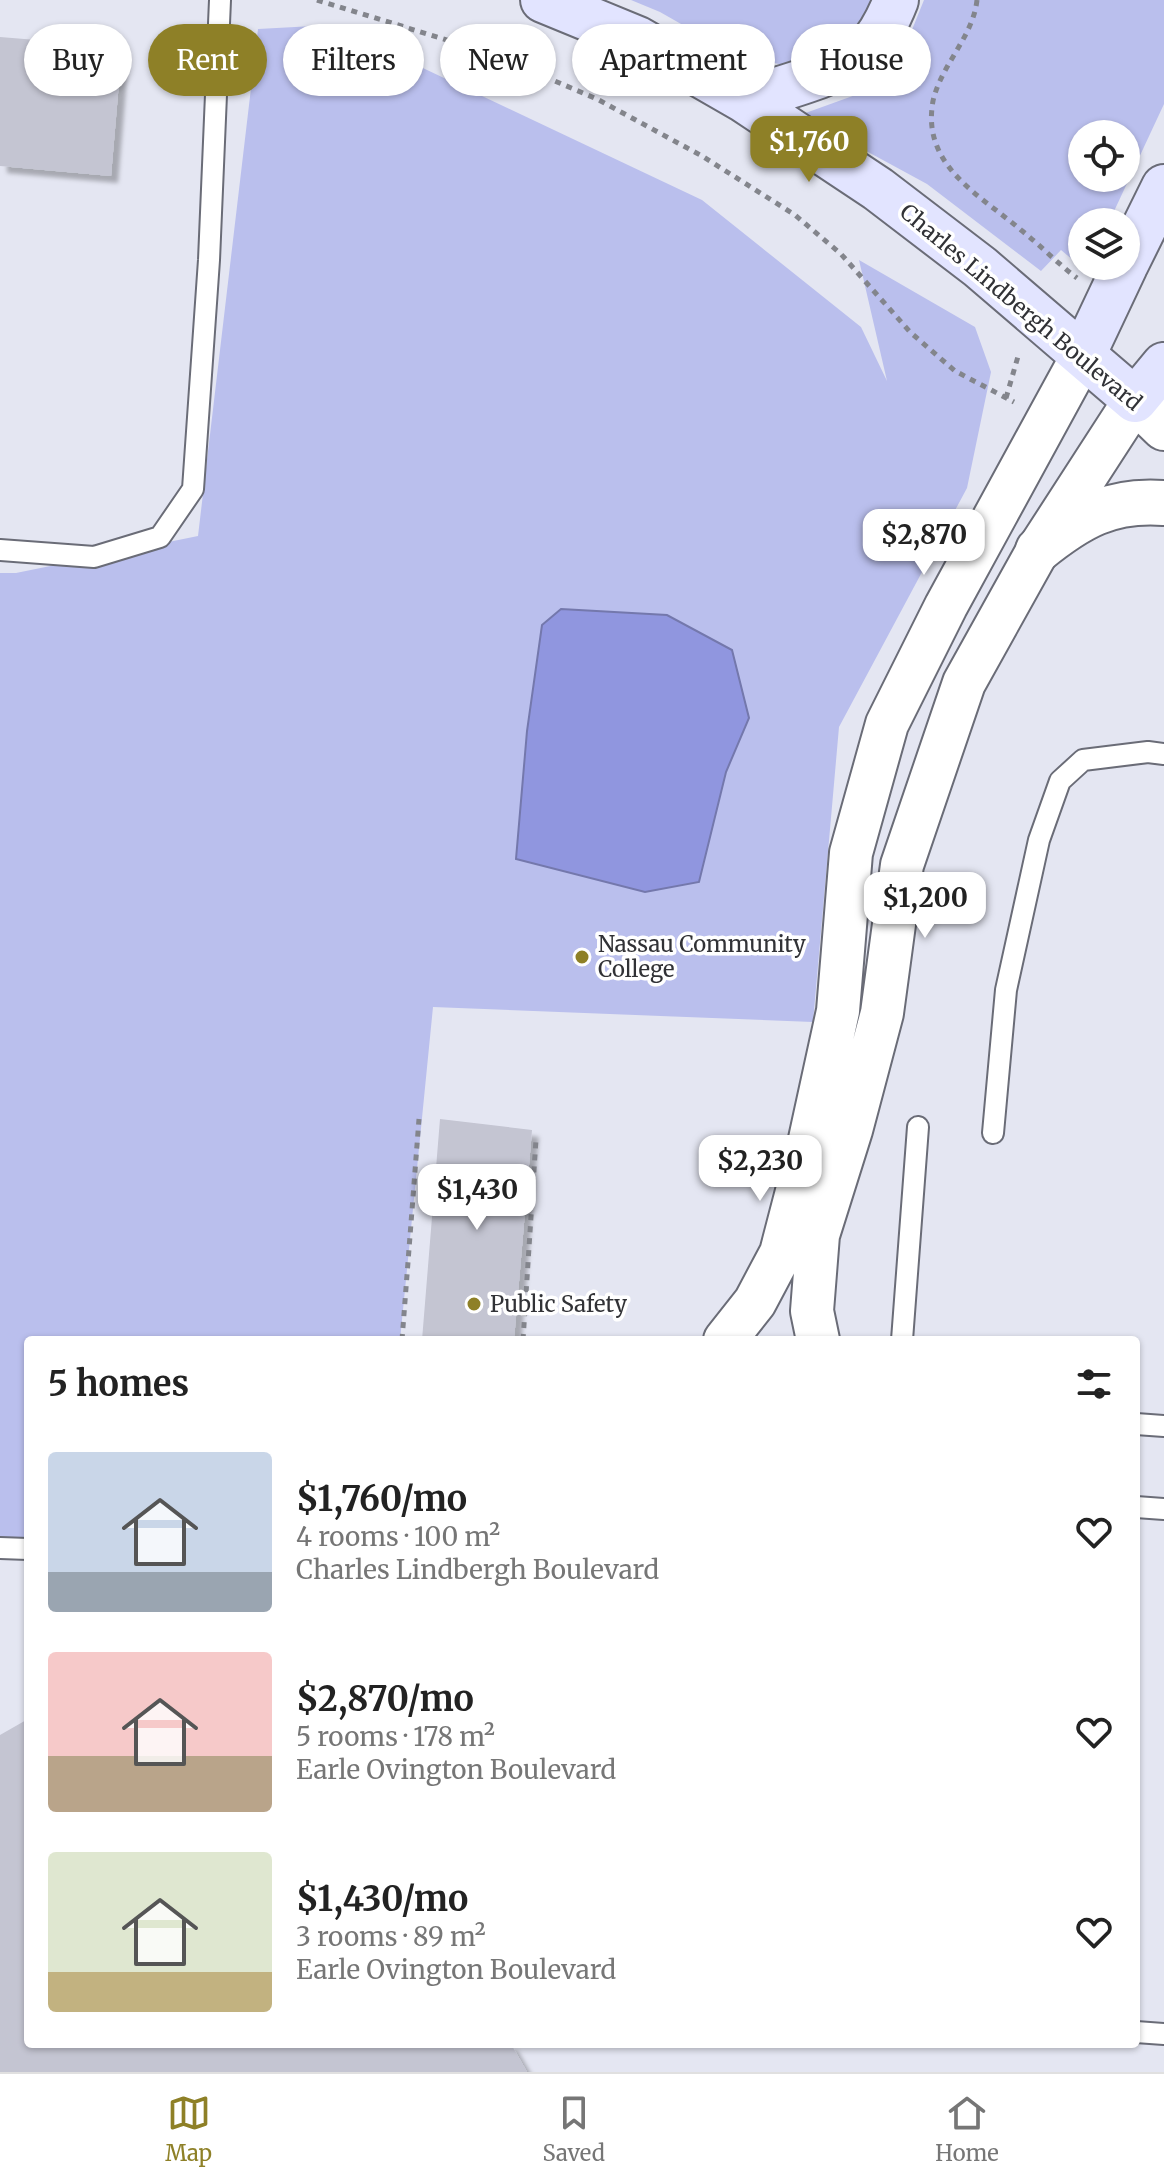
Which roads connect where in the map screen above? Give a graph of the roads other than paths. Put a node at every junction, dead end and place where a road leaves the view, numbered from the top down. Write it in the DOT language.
graph roads {
  1 [pos="220,0"];
  2 [pos="543,0"];
  3 [pos="896,0"];
  4 [pos="744,100"];
  5 [pos="1164,187"];
  6 [pos="1140,236"];
  7 [pos="1119,280"];
  8 [pos="1083,355"];
  9 [pos="1164,365"];
  10 [pos="1150,414"];
  11 [pos="1164,503"];
  12 [pos="0,550"];
  13 [pos="1038,550"];
  14 [pos="1164,754"];
  15 [pos="843,1082"];
  16 [pos="918,1127"];
  17 [pos="993,1133"];
  18 [pos="728,1336"];
  19 [pos="817,1336"];
  20 [pos="902,1336"];
  21 [pos="1140,1424"];
  22 [pos="1164,1426"];
  23 [pos="1140,1507"];
  24 [pos="1164,1509"];
  25 [pos="0,1548"];
  26 [pos="24,1549"];
  27 [pos="1140,2032"];
  28 [pos="1164,2034"];
  1 -- 12 [label="lane"];
  2 -- 4 [label="main road, Charles Lindbergh Boulevard"];
  3 -- 4 [label="main road"];
  4 -- 8 [label="main road, Charles Lindbergh Boulevard"];
  5 -- 6 [label="main road"];
  7 -- 8 [label="main road"];
  8 -- 10 [label="main road, Charles Lindbergh Boulevard"];
  8 -- 15 [label="street"];
  9 -- 10 [label="main road"];
  10 -- 13 [label="street"];
  11 -- 13 [label="street"];
  13 -- 15 [label="street"];
  14 -- 17 [label="lane"];
  15 -- 18 [label="street"];
  15 -- 19 [label="street"];
  16 -- 20 [label="lane"];
  21 -- 22 [label="lane"];
  23 -- 24 [label="lane"];
  25 -- 26 [label="lane"];
  27 -- 28 [label="lane"];
}
